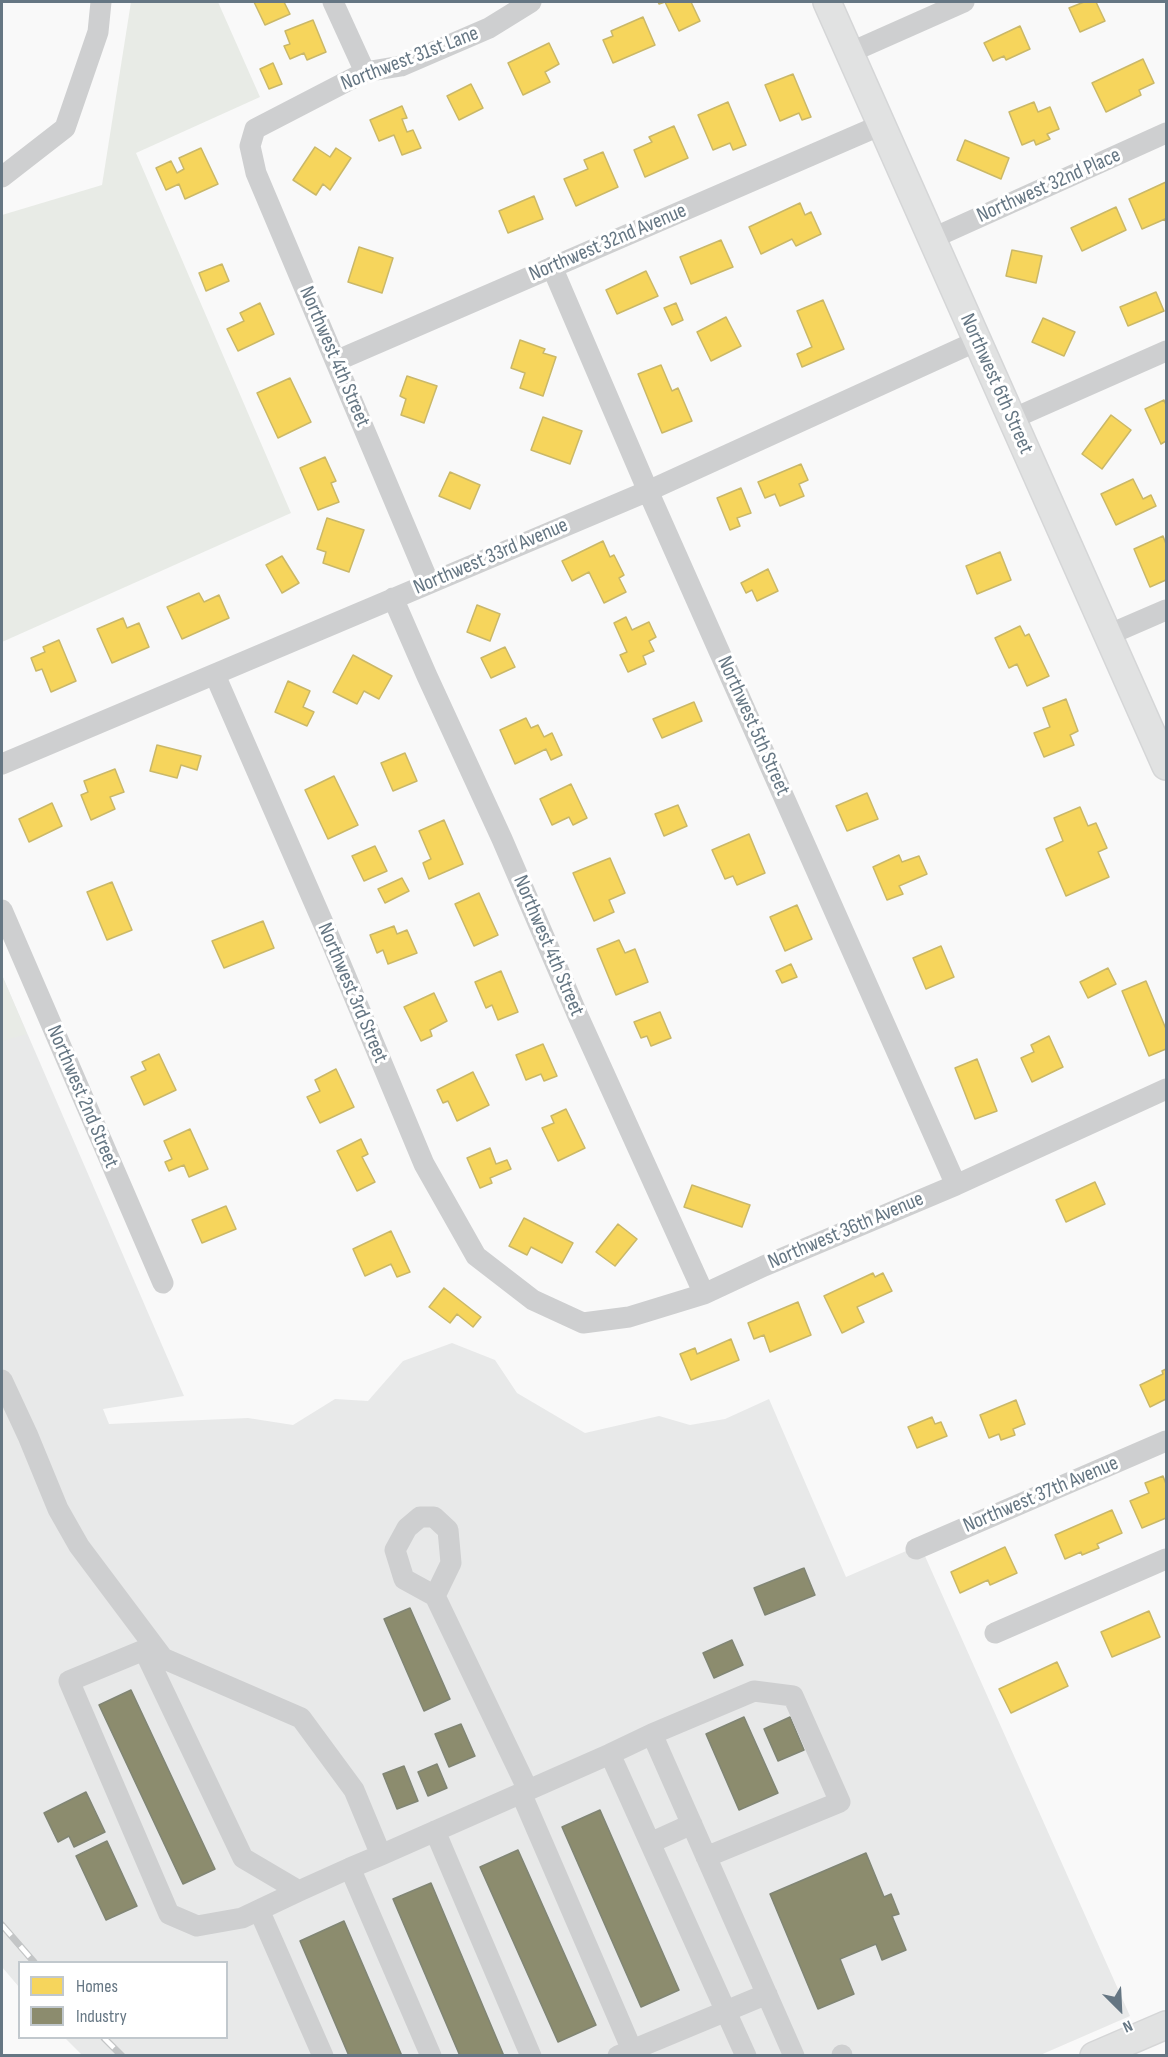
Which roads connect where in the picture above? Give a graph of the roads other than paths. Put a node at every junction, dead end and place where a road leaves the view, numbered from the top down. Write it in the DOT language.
graph roads {
  1 [pos="101,2"];
  2 [pos="333,2"];
  3 [pos="531,2"];
  4 [pos="826,2"];
  5 [pos="964,2"];
  6 [pos="849,53"];
  7 [pos="365,72"];
  8 [pos="881,125"];
  9 [pos="255,129"];
  10 [pos="1167,133"];
  11 [pos="2,177"];
  12 [pos="932,239"];
  13 [pos="552,267"];
  14 [pos="977,341"];
  15 [pos="1167,351"];
  16 [pos="336,361"];
  17 [pos="1012,419"];
  18 [pos="648,490"];
  19 [pos="429,583"];
  20 [pos="393,598"];
  21 [pos="1167,610"];
  22 [pos="1108,635"];
  23 [pos="215,675"];
  24 [pos="2,764"];
  25 [pos="1167,766"];
  26 [pos="2,910"];
  27 [pos="1167,1089"];
  28 [pos="956,1185"];
  29 [pos="163,1283"];
  30 [pos="520,1291"];
  31 [pos="704,1294"];
  32 [pos="2,1380"];
  33 [pos="1167,1441"];
  34 [pos="916,1549"];
  35 [pos="1167,1559"];
  36 [pos="435,1596"];
  37 [pos="995,1633"];
  38 [pos="153,1654"];
  39 [pos="652,1734"];
  40 [pos="610,1754"];
  41 [pos="525,1791"];
  42 [pos="692,1824"];
  43 [pos="435,1831"];
  44 [pos="650,1843"];
  45 [pos="381,1855"];
  46 [pos="706,1857"];
  47 [pos="350,1868"];
  48 [pos="299,1891"];
  49 [pos="259,1910"];
  50 [pos="766,1994"];
  51 [pos="726,2012"];
  52 [pos="1167,2025"];
  53 [pos="790,2048"];
  54 [pos="1123,2050"];
  55 [pos="625,2053"];
  56 [pos="323,2055"];
  57 [pos="431,2055"];
  58 [pos="531,2055"];
  59 [pos="746,2055"];
  60 [pos="1094,2055"];
  1 -- 11 [label="street"];
  2 -- 7 [label="street"];
  3 -- 7 [label="street, Northwest 31st Lane"];
  4 -- 6 [label="main road, Northwest 6th Street"];
  5 -- 6 [label="street"];
  6 -- 8 [label="main road, Northwest 6th Street"];
  7 -- 9 [label="street, Northwest 31st Lane"];
  8 -- 12 [label="main road, Northwest 6th Street"];
  8 -- 13 [label="street, Northwest 32nd Avenue"];
  9 -- 16 [label="street, Northwest 4th Street"];
  10 -- 12 [label="street, Northwest 32nd Place"];
  12 -- 14 [label="main road, Northwest 6th Street"];
  13 -- 16 [label="street, Northwest 32nd Avenue"];
  13 -- 18 [label="street, Northwest 5th Street"];
  14 -- 17 [label="main road, Northwest 6th Street"];
  14 -- 18 [label="street, Northwest 33rd Avenue"];
  15 -- 17 [label="street"];
  16 -- 19 [label="street, Northwest 4th Street"];
  17 -- 22 [label="main road, Northwest 6th Street"];
  18 -- 19 [label="street, Northwest 33rd Avenue"];
  18 -- 28 [label="street, Northwest 5th Street"];
  19 -- 20 [label="street, Northwest 33rd Avenue"];
  20 -- 23 [label="street, Northwest 33rd Avenue"];
  20 -- 31 [label="street, Northwest 4th Street"];
  21 -- 22 [label="street"];
  22 -- 25 [label="main road, Northwest 6th Street"];
  23 -- 24 [label="street, Northwest 33rd Avenue"];
  23 -- 30 [label="street, Northwest 3rd Street"];
  26 -- 29 [label="street, Northwest 2nd Street"];
  27 -- 28 [label="street, Northwest 36th Avenue"];
  28 -- 31 [label="street, Northwest 36th Avenue"];
  30 -- 31 [label="street, Northwest 36th Avenue"];
  32 -- 38 [label="street"];
  33 -- 34 [label="street, Northwest 37th Avenue"];
  35 -- 37 [label="street"];
  36 -- 41 [label="street"];
  38 -- 45 [label="street"];
  38 -- 48 [label="street"];
  38 -- 49 [label="street"];
  39 -- 40 [label="street"];
  39 -- 42 [label="street"];
  39 -- 46 [label="street"];
  40 -- 41 [label="street"];
  40 -- 44 [label="street"];
  41 -- 43 [label="street"];
  41 -- 55 [label="street"];
  42 -- 44 [label="street"];
  42 -- 46 [label="street"];
  43 -- 45 [label="street"];
  43 -- 58 [label="street"];
  44 -- 51 [label="street"];
  45 -- 47 [label="street"];
  46 -- 50 [label="street"];
  47 -- 48 [label="street"];
  47 -- 57 [label="street"];
  48 -- 49 [label="street"];
  49 -- 56 [label="street"];
  50 -- 51 [label="street"];
  50 -- 53 [label="street"];
  51 -- 55 [label="street"];
  51 -- 59 [label="street"];
  52 -- 54 [label="main road"];
  54 -- 60 [label="main road"];
}
